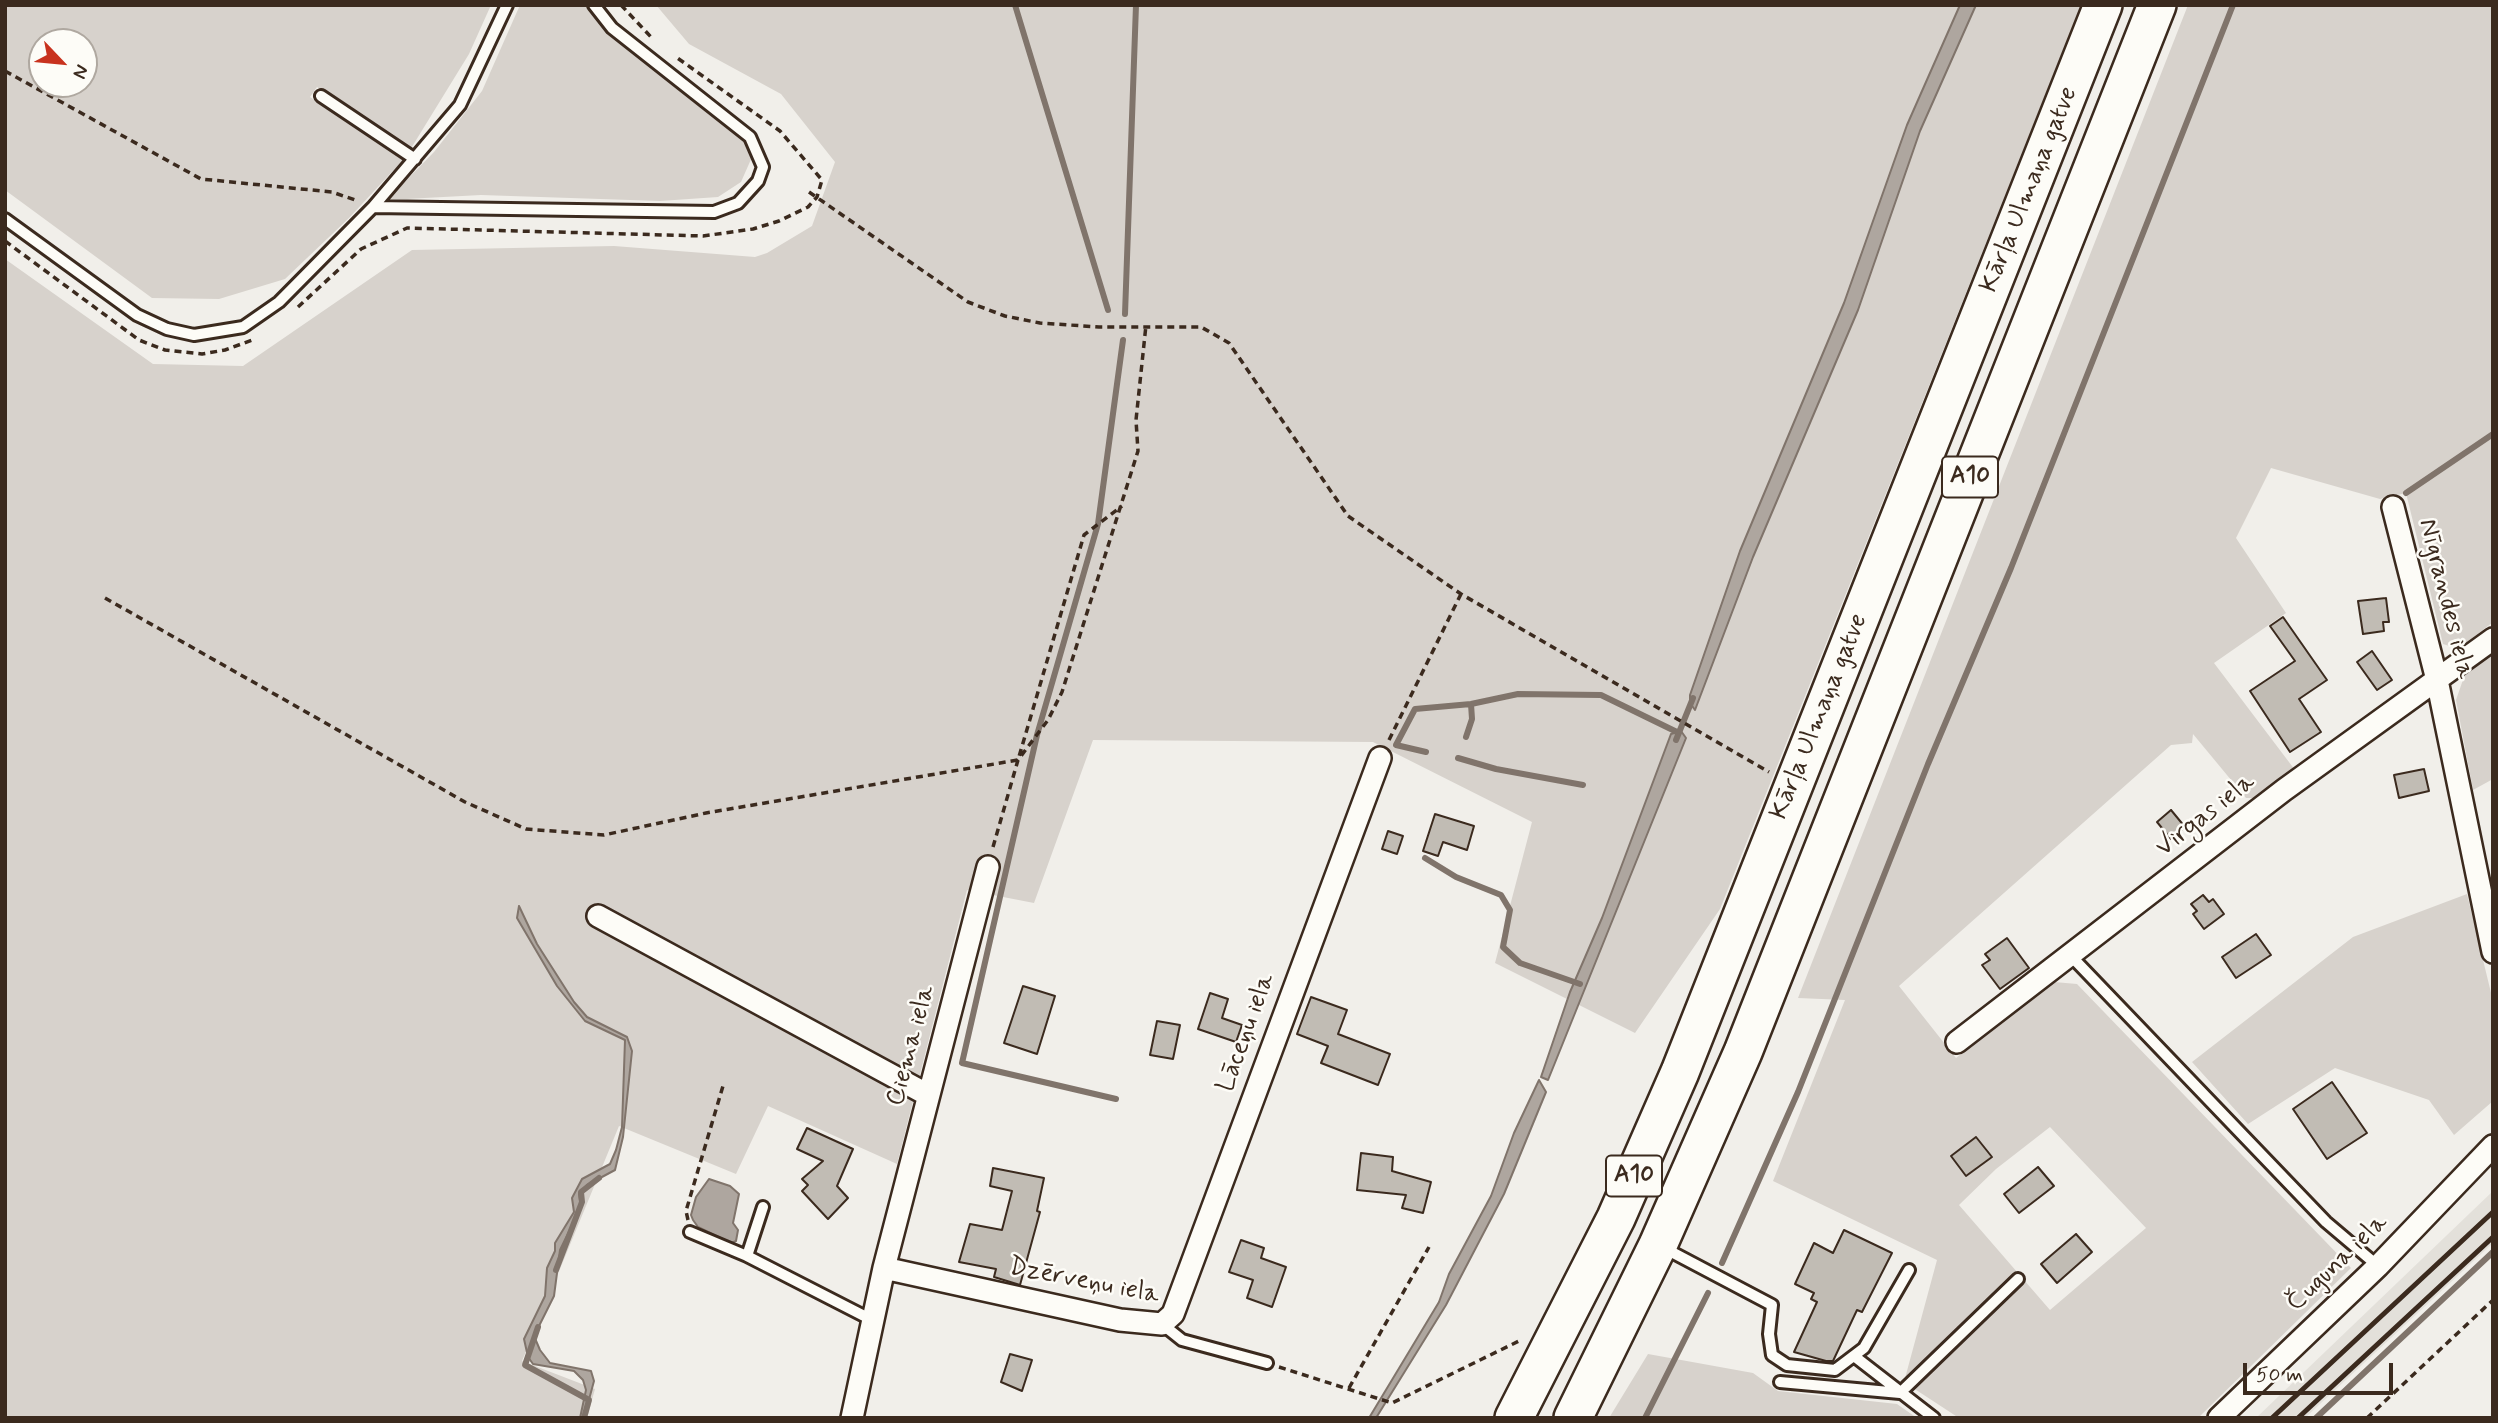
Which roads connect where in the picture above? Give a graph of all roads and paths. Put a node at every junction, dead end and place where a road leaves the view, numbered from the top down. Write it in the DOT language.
graph roads {
  1 [pos="507,5"];
  2 [pos="594,5"];
  3 [pos="621,5"];
  4 [pos="2103,5"];
  5 [pos="2157,5"];
  6 [pos="655,42"];
  7 [pos="667,50"];
  8 [pos="5,71"];
  9 [pos="321,96"];
  10 [pos="415,159"];
  11 [pos="809,192"];
  12 [pos="817,197"];
  13 [pos="373,207"];
  14 [pos="5,219"];
  15 [pos="5,241"];
  16 [pos="291,313"];
  17 [pos="1146,325"];
  18 [pos="260,336"];
  19 [pos="1122,506"];
  20 [pos="2393,507"];
  21 [pos="1461,594"];
  22 [pos="105,598"];
  23 [pos="2493,639"];
  24 [pos="2437,680"];
  25 [pos="1380,758"];
  26 [pos="1018,760"];
  27 [pos="1792,785"];
  28 [pos="988,867"];
  29 [pos="598,916"];
  30 [pos="2493,952"];
  31 [pos="2071,956"];
  32 [pos="1957,1042"];
  33 [pos="723,1086"];
  34 [pos="928,1096"];
  35 [pos="2493,1146"];
  36 [pos="763,1207"];
  37 [pos="690,1232"];
  38 [pos="1658,1245"];
  39 [pos="1429,1247"];
  40 [pos="747,1256"];
  41 [pos="2378,1266"];
  42 [pos="884,1268"];
  43 [pos="1909,1270"];
  44 [pos="2018,1279"];
  45 [pos="2493,1300"];
  46 [pos="872,1320"];
  47 [pos="1162,1324"];
  48 [pos="1525,1338"];
  49 [pos="1854,1356"];
  50 [pos="1267,1363"];
  51 [pos="1780,1382"];
  52 [pos="1349,1388"];
  53 [pos="1900,1394"];
  54 [pos="852,1418"];
  55 [pos="1514,1418"];
  56 [pos="1573,1418"];
  57 [pos="1934,1418"];
  58 [pos="2219,1418"];
  59 [pos="2367,1418"];
  1 -- 10 [label="lane"];
  2 -- 13 [label="lane"];
  3 -- 6 [label="path"];
  4 -- 27 [label="highway, Kārļa Ulmaņa gatve / A10"];
  5 -- 38 [label="highway, Kārļa Ulmaņa gatve / A10"];
  7 -- 12 [label="path"];
  8 -- 13 [label="path"];
  9 -- 10 [label="lane"];
  10 -- 13 [label="lane"];
  11 -- 12 [label="path"];
  12 -- 16 [label="path"];
  12 -- 17 [label="path"];
  13 -- 14 [label="lane"];
  15 -- 18 [label="path"];
  17 -- 19 [label="path"];
  17 -- 21 [label="path"];
  19 -- 26 [label="path"];
  19 -- 26 [label="path"];
  20 -- 24 [label="street, Nīgrandes iela"];
  21 -- 25 [label="path"];
  21 -- 27 [label="path"];
  22 -- 26 [label="path"];
  23 -- 24 [label="street, Virgas iela"];
  24 -- 30 [label="street, Nīgrandes iela"];
  24 -- 31 [label="street, Virgas iela"];
  25 -- 47 [label="street, Lāceņu iela"];
  26 -- 28 [label="path"];
  27 -- 55 [label="highway, Kārļa Ulmaņa gatve / A10"];
  28 -- 34 [label="street, Ciema iela"];
  29 -- 34 [label="street"];
  31 -- 32 [label="street, Virgas iela"];
  31 -- 41 [label="lane"];
  33 -- 37 [label="path"];
  34 -- 42 [label="street, Ciema iela"];
  35 -- 41 [label="street, Čuguna iela"];
  36 -- 40 [label="lane"];
  37 -- 40 [label="lane"];
  38 -- 49 [label="lane"];
  38 -- 56 [label="highway, Kārļa Ulmaņa gatve / A10"];
  39 -- 52 [label="path"];
  40 -- 46 [label="lane"];
  41 -- 58 [label="street, Čuguna iela"];
  42 -- 46 [label="street, Ciema iela"];
  42 -- 47 [label="street, Dzērveņu iela"];
  43 -- 49 [label="lane"];
  44 -- 53 [label="lane"];
  45 -- 59 [label="path"];
  46 -- 54 [label="street, Ciema iela"];
  47 -- 50 [label="lane, Dzērveņu iela"];
  48 -- 52 [label="path"];
  49 -- 53 [label="lane"];
  50 -- 52 [label="path"];
  51 -- 53 [label="lane"];
  53 -- 57 [label="lane"];
}
